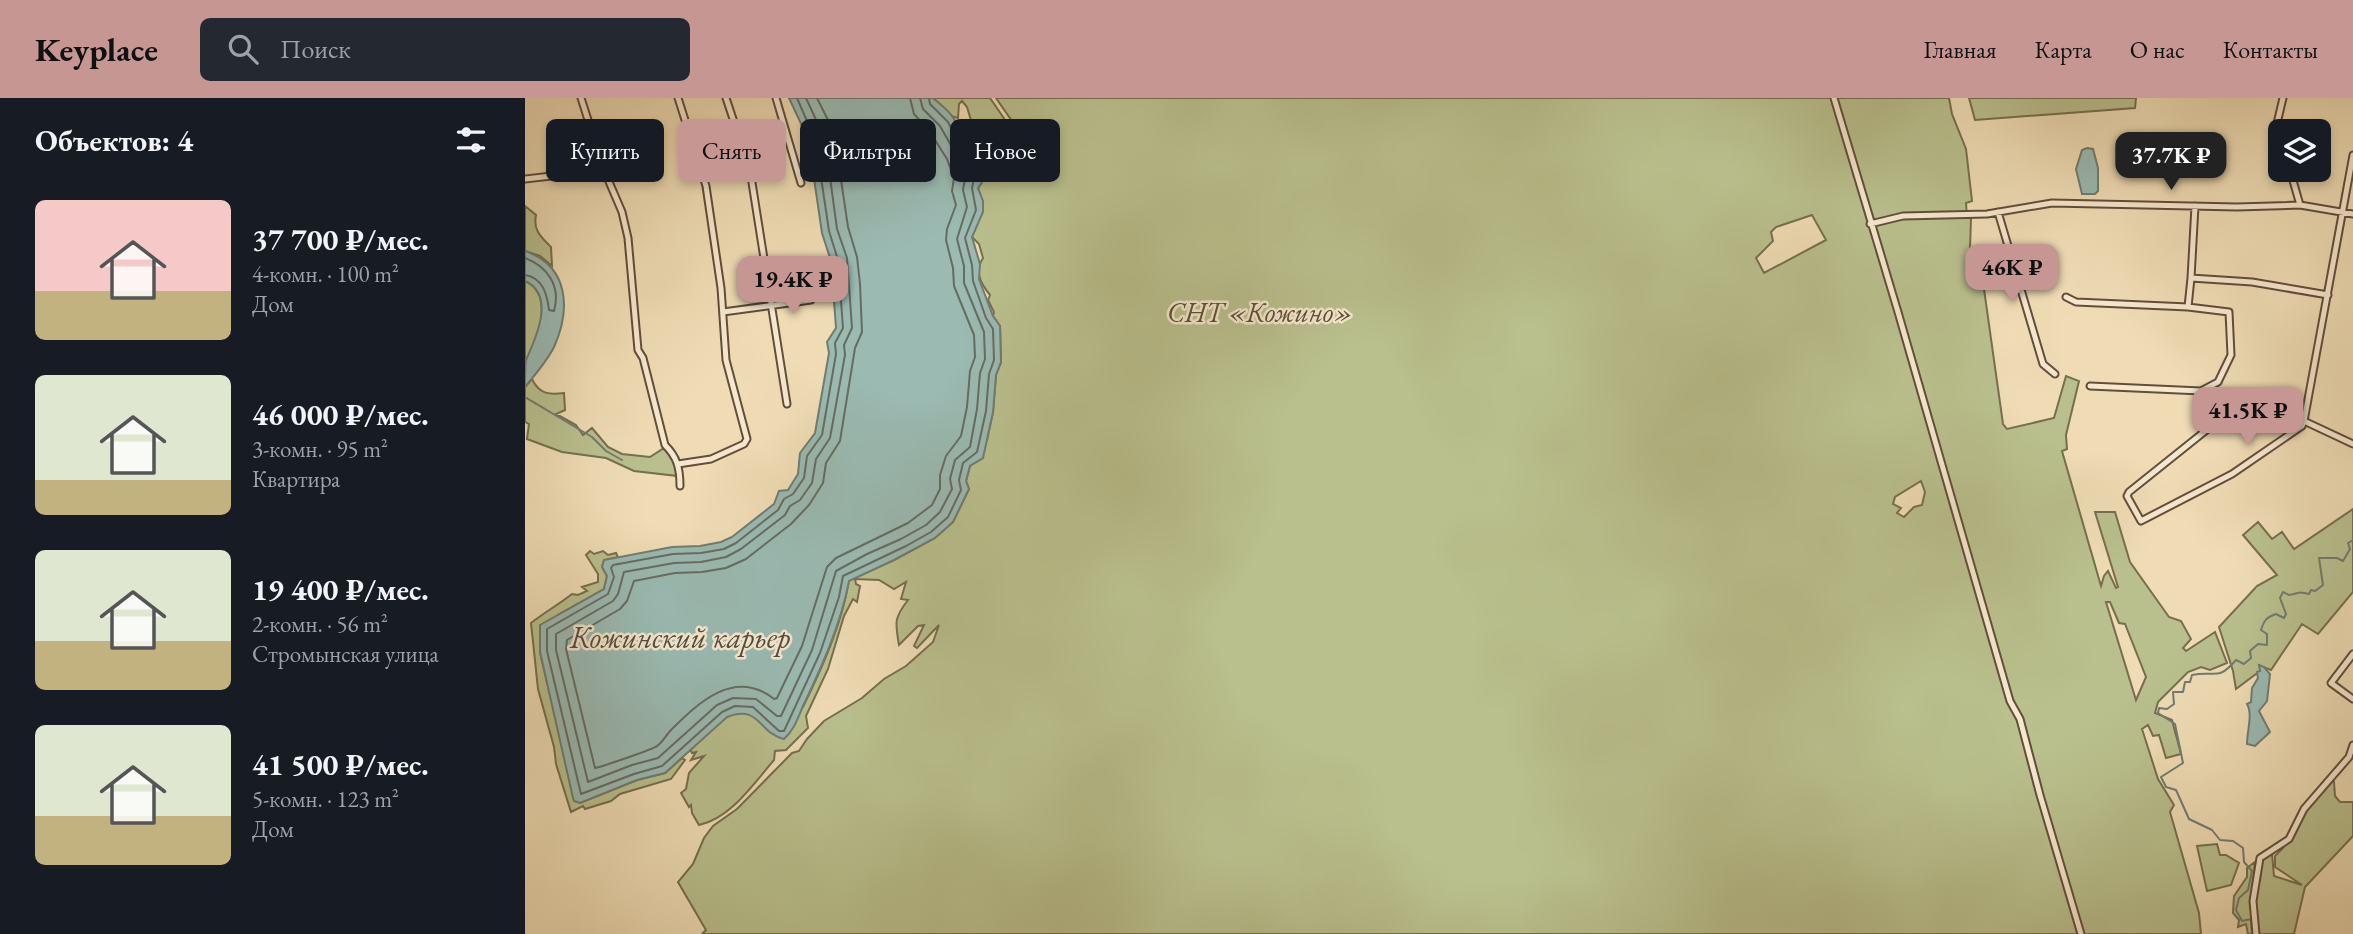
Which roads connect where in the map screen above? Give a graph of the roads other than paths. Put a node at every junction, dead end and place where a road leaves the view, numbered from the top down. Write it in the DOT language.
graph roads {
  1 [pos="581,98"];
  2 [pos="678,98"];
  3 [pos="726,98"];
  4 [pos="776,98"];
  5 [pos="1834,98"];
  6 [pos="2283,98"];
  7 [pos="588,119"];
  8 [pos="2278,119"];
  9 [pos="2353,155"];
  10 [pos="546,176"];
  11 [pos="525,178"];
  12 [pos="609,182"];
  13 [pos="2293,182"];
  14 [pos="801,183"];
  15 [pos="2300,205"];
  16 [pos="2195,206"];
  17 [pos="1999,212"];
  18 [pos="2343,213"];
  19 [pos="2353,214"];
  20 [pos="1870,223"];
  21 [pos="2191,278"];
  22 [pos="2328,295"];
  23 [pos="2066,297"];
  24 [pos="811,300"];
  25 [pos="771,306"];
  26 [pos="2187,307"];
  27 [pos="723,312"];
  28 [pos="2055,374"];
  29 [pos="2090,386"];
  30 [pos="787,404"];
  31 [pos="2239,404"];
  32 [pos="2304,421"];
  33 [pos="2353,443"];
  34 [pos="678,464"];
  35 [pos="680,486"];
  36 [pos="2353,654"];
  37 [pos="2353,699"];
  38 [pos="2353,745"];
  39 [pos="2081,934"];
  40 [pos="2256,934"];
  1 -- 7 [label="street"];
  2 -- 27 [label="street"];
  3 -- 25 [label="street"];
  4 -- 14 [label="street"];
  5 -- 20 [label="street"];
  6 -- 8 [label="street"];
  9 -- 18 [label="street"];
  10 -- 11 [label="street"];
  12 -- 34 [label="street"];
  13 -- 15 [label="street"];
  15 -- 16 [label="street"];
  15 -- 18 [label="street"];
  16 -- 17 [label="street"];
  16 -- 21 [label="street"];
  17 -- 20 [label="street"];
  17 -- 28 [label="street"];
  18 -- 19 [label="street"];
  18 -- 22 [label="street"];
  20 -- 39 [label="street"];
  21 -- 22 [label="street"];
  21 -- 26 [label="street"];
  22 -- 32 [label="street"];
  23 -- 26 [label="street"];
  24 -- 25 [label="street"];
  25 -- 27 [label="street"];
  25 -- 30 [label="street"];
  26 -- 29 [label="street"];
  27 -- 34 [label="street"];
  31 -- 32 [label="street"];
  32 -- 33 [label="street"];
  34 -- 35 [label="street"];
  36 -- 37 [label="street"];
  38 -- 40 [label="street"];
}
